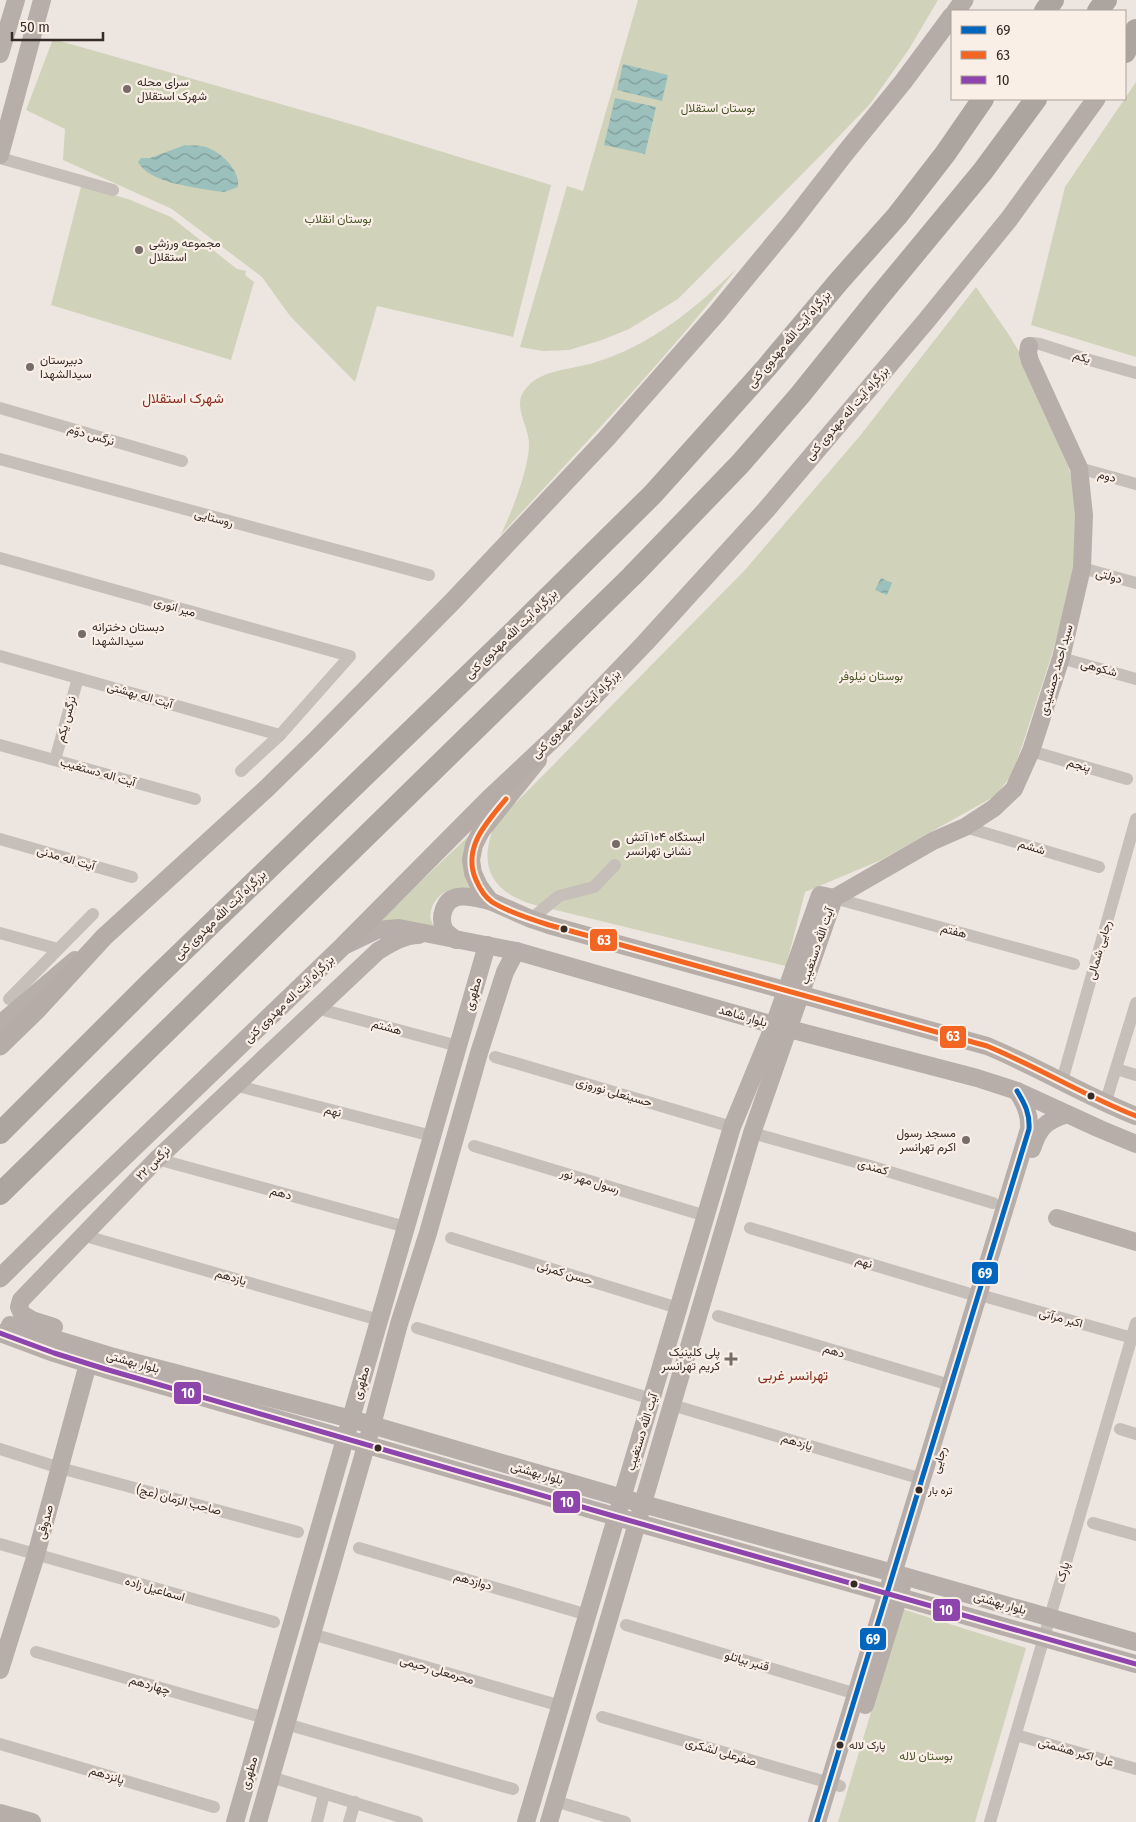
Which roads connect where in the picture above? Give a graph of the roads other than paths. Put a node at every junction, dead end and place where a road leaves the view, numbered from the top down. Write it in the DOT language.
graph roads {
  1 [pos="16,0"];
  2 [pos="42,0"];
  3 [pos="951,17"];
  4 [pos="1136,30"];
  5 [pos="1136,43"];
  6 [pos="1126,50"];
  7 [pos="0,54"];
  8 [pos="1126,58"];
  9 [pos="983,100"];
  10 [pos="1035,100"];
  11 [pos="1095,100"];
  12 [pos="0,156"];
  13 [pos="113,190"];
  14 [pos="1029,346"];
  15 [pos="1136,373"];
  16 [pos="0,408"];
  17 [pos="0,459"];
  18 [pos="182,461"];
  19 [pos="1078,468"];
  20 [pos="1136,484"];
  21 [pos="0,558"];
  22 [pos="1082,568"];
  23 [pos="429,575"];
  24 [pos="1136,584"];
  25 [pos="0,656"];
  26 [pos="1061,658"];
  27 [pos="78,678"];
  28 [pos="1136,678"];
  29 [pos="280,734"];
  30 [pos="556,736"];
  31 [pos="0,745"];
  32 [pos="1031,751"];
  33 [pos="55,760"];
  34 [pos="241,770"];
  35 [pos="1127,779"];
  36 [pos="195,799"];
  37 [pos="1136,819"];
  38 [pos="965,827"];
  39 [pos="0,839"];
  40 [pos="615,865"];
  41 [pos="1099,867"];
  42 [pos="132,877"];
  43 [pos="834,898"];
  44 [pos="490,901"];
  45 [pos="93,914"];
  46 [pos="531,919"];
  47 [pos="0,933"];
  48 [pos="430,935"];
  49 [pos="104,937"];
  50 [pos="456,940"];
  51 [pos="487,945"];
  52 [pos="344,946"];
  53 [pos="58,949"];
  54 [pos="516,951"];
  55 [pos="1074,964"];
  56 [pos="477,979"];
  57 [pos="501,985"];
  58 [pos="794,992"];
  59 [pos="9,999"];
  60 [pos="1136,1003"];
  61 [pos="316,1008"];
  62 [pos="0,1024"];
  63 [pos="781,1026"];
  64 [pos="0,1046"];
  65 [pos="458,1046"];
  66 [pos="495,1057"];
  67 [pos="1116,1069"];
  68 [pos="1136,1075"];
  69 [pos="1062,1081"];
  70 [pos="234,1085"];
  71 [pos="1017,1091"];
  72 [pos="1105,1104"];
  73 [pos="1068,1114"];
  74 [pos="1136,1116"];
  75 [pos="732,1127"];
  76 [pos="0,1133"];
  77 [pos="752,1133"];
  78 [pos="432,1136"];
  79 [pos="1136,1144"];
  80 [pos="474,1146"];
  81 [pos="157,1159"];
  82 [pos="0,1194"];
  83 [pos="993,1203"];
  84 [pos="706,1216"];
  85 [pos="1056,1218"];
  86 [pos="406,1227"];
  87 [pos="750,1228"];
  88 [pos="82,1235"];
  89 [pos="450,1238"];
  90 [pos="1136,1242"];
  91 [pos="0,1278"];
  92 [pos="982,1297"];
  93 [pos="678,1308"];
  94 [pos="718,1316"];
  95 [pos="380,1320"];
  96 [pos="0,1322"];
  97 [pos="1136,1323"];
  98 [pos="417,1328"];
  99 [pos="10,1337"];
  100 [pos="1134,1338"];
  101 [pos="86,1372"];
  102 [pos="171,1372"];
  103 [pos="950,1385"];
  104 [pos="195,1394"];
  105 [pos="652,1399"];
  106 [pos="672,1404"];
  107 [pos="351,1419"];
  108 [pos="372,1425"];
  109 [pos="1120,1429"];
  110 [pos="1136,1434"];
  111 [pos="345,1438"];
  112 [pos="367,1444"];
  113 [pos="0,1449"];
  114 [pos="60,1468"];
  115 [pos="922,1479"];
  116 [pos="622,1498"];
  117 [pos="643,1504"];
  118 [pos="617,1517"];
  119 [pos="637,1523"];
  120 [pos="1093,1524"];
  121 [pos="298,1532"];
  122 [pos="1136,1535"];
  123 [pos="0,1544"];
  124 [pos="359,1548"];
  125 [pos="36,1555"];
  126 [pos="899,1574"];
  127 [pos="893,1595"];
  128 [pos="588,1615"];
  129 [pos="1050,1617"];
  130 [pos="274,1622"];
  131 [pos="626,1625"];
  132 [pos="312,1634"];
  133 [pos="1044,1637"];
  134 [pos="1136,1642"];
  135 [pos="4,1643"];
  136 [pos="36,1652"];
  137 [pos="1136,1664"];
  138 [pos="0,1670"];
  139 [pos="862,1695"];
  140 [pos="561,1706"];
  141 [pos="265,1718"];
  142 [pos="602,1718"];
  143 [pos="286,1724"];
  144 [pos="1016,1735"];
  145 [pos="0,1744"];
  146 [pos="1136,1769"];
  147 [pos="271,1777"];
  148 [pos="835,1784"];
  149 [pos="513,1789"];
  150 [pos="324,1794"];
  151 [pos="354,1802"];
  152 [pos="555,1802"];
  153 [pos="214,1807"];
  154 [pos="0,1813"];
  155 [pos="32,1822"];
  156 [pos="235,1822"];
  157 [pos="258,1822"];
  158 [pos="317,1822"];
  159 [pos="349,1822"];
  160 [pos="417,1822"];
  161 [pos="526,1822"];
  162 [pos="548,1822"];
  163 [pos="625,1822"];
  164 [pos="818,1822"];
  165 [pos="828,1822"];
  166 [pos="990,1822"];
  1 -- 7 [label="street"];
  2 -- 12 [label="street"];
  3 -- 49 [label="main road"];
  4 -- 6 [label="highway"];
  5 -- 8 [label="main road"];
  9 -- 76 [label="highway, بزرگراه آیت الله مهدوی کنی"];
  10 -- 82 [label="highway"];
  11 -- 30 [label="main road, بزرگراه آیت اله مهدوی کنی"];
  12 -- 13 [label="street"];
  14 -- 15 [label="street, یکم"];
  14 -- 19 [label="street, سید احمد جمشیدی"];
  16 -- 18 [label="street, نرگس دوّم"];
  17 -- 23 [label="street, روستایی"];
  19 -- 20 [label="street, دوم"];
  19 -- 22 [label="street, سید احمد جمشیدی"];
  21 -- 29 [label="street, میر انوری"];
  22 -- 24 [label="street, دولتی"];
  22 -- 26 [label="street, سید احمد جمشیدی"];
  25 -- 27 [label="street, آیت اله بهشتی"];
  26 -- 28 [label="street, شکوهی"];
  26 -- 32 [label="street, سید احمد جمشیدی"];
  27 -- 29 [label="street, آیت اله بهشتی"];
  27 -- 33 [label="street, نرگس یکم"];
  29 -- 34 [label="street"];
  30 -- 44 [label="street"];
  30 -- 52 [label="main road, بزرگراه آیت اله مهدوی کنی"];
  31 -- 33 [label="street, آیت اله دستغیب"];
  32 -- 35 [label="street, پنجم"];
  32 -- 38 [label="street, سید احمد جمشیدی"];
  33 -- 36 [label="street, آیت اله دستغیب"];
  37 -- 69 [label="street, رجایی شمالی"];
  38 -- 41 [label="street, ششم"];
  38 -- 43 [label="street, سید احمد جمشیدی"];
  39 -- 42 [label="street, آیت اله مدنی"];
  40 -- 46 [label="street"];
  43 -- 55 [label="street, هفتم"];
  43 -- 58 [label="street, آیت الله دستغیب"];
  44 -- 46 [label="street"];
  44 -- 50 [label="street"];
  45 -- 53 [label="street"];
  46 -- 58 [label="street"];
  47 -- 53 [label="street"];
  48 -- 50 [label="street, بلوار شاهد"];
  48 -- 52 [label="street, بلوار شاهد"];
  48 -- 61 [label="street, نرگس ۲۲"];
  49 -- 62 [label="street"];
  49 -- 64 [label="main road"];
  50 -- 51 [label="street, بلوار شاهد"];
  51 -- 54 [label="street, بلوار شاهد"];
  51 -- 56 [label="street, مطهری"];
  52 -- 91 [label="main road, بزرگراه آیت اله مهدوی کنی"];
  53 -- 59 [label="street"];
  54 -- 57 [label="street, مطهری"];
  54 -- 63 [label="street, بلوار شاهد"];
  56 -- 57 [label="street"];
  56 -- 65 [label="street, مطهری"];
  57 -- 108 [label="street, مطهری"];
  58 -- 63 [label="street, آیت الله دستغیب"];
  58 -- 69 [label="street"];
  60 -- 67 [label="street"];
  61 -- 65 [label="street, هشتم"];
  61 -- 70 [label="street, نرگس ۲۲"];
  63 -- 71 [label="street, بلوار شاهد"];
  63 -- 75 [label="street, آیت الله دستغیب"];
  63 -- 77 [label="street, آیت الله دستغیب"];
  65 -- 78 [label="street, مطهری"];
  66 -- 75 [label="street, حسینعلی نوروزی"];
  67 -- 68 [label="street"];
  67 -- 72 [label="street"];
  69 -- 72 [label="street"];
  70 -- 78 [label="street, نهم"];
  70 -- 81 [label="street, نرگس ۲۲"];
  71 -- 73 [label="street, بلوار شاهد"];
  71 -- 92 [label="street, رجایی"];
  72 -- 74 [label="street"];
  73 -- 79 [label="street, بلوار شاهد"];
  73 -- 92 [label="street, رجایی"];
  75 -- 84 [label="street, آیت الله دستغیب"];
  77 -- 83 [label="street, کمندی"];
  77 -- 106 [label="street, آیت الله دستغیب"];
  78 -- 86 [label="street, مطهری"];
  80 -- 84 [label="street, رسول مهر نور"];
  81 -- 86 [label="street, دهم"];
  81 -- 88 [label="street, نرگس ۲۲"];
  84 -- 93 [label="street, آیت الله دستغیب"];
  85 -- 90 [label="street"];
  86 -- 95 [label="street, مطهری"];
  87 -- 92 [label="street, نهم"];
  88 -- 95 [label="street, یازدهم"];
  88 -- 102 [label="street, نرگس ۲۲"];
  89 -- 93 [label="street, حسن کمرئی"];
  92 -- 100 [label="street, اکبر مرآتی"];
  92 -- 103 [label="street, رجایی"];
  92 -- 126 [label="street, رجایی"];
  93 -- 105 [label="street, آیت الله دستغیب"];
  94 -- 103 [label="street, دهم"];
  95 -- 107 [label="street, مطهری"];
  96 -- 99 [label="street"];
  97 -- 100 [label="street, پارک"];
  98 -- 105 [label="street"];
  99 -- 101 [label="street"];
  99 -- 102 [label="street, بلوار بهشتی"];
  99 -- 104 [label="street, بلوار بهشتی"];
  100 -- 129 [label="street, پارک"];
  101 -- 104 [label="street"];
  101 -- 114 [label="street, صدوقی"];
  102 -- 107 [label="street, بلوار بهشتی"];
  103 -- 115 [label="street, رجایی"];
  104 -- 111 [label="street, بلوار بهشتی"];
  105 -- 116 [label="street, آیت الله دستغیب"];
  106 -- 115 [label="street, یازدهم"];
  106 -- 117 [label="street, آیت الله دستغیب"];
  107 -- 108 [label="street, بلوار بهشتی"];
  107 -- 111 [label="street, مطهری"];
  108 -- 112 [label="street, مطهری"];
  108 -- 116 [label="street, بلوار بهشتی"];
  109 -- 110 [label="street"];
  111 -- 112 [label="street, بلوار بهشتی"];
  111 -- 141 [label="street, مطهری"];
  112 -- 118 [label="street, بلوار بهشتی"];
  112 -- 132 [label="street, مطهری"];
  113 -- 114 [label="street, صاحب الزمان (عج)"];
  114 -- 121 [label="street, صاحب الزمان (عج)"];
  114 -- 125 [label="street, صدوقی"];
  115 -- 126 [label="street, رجایی"];
  116 -- 117 [label="street, بلوار بهشتی"];
  116 -- 118 [label="street, آیت الله دستغیب"];
  117 -- 119 [label="street, آیت الله دستغیب"];
  117 -- 126 [label="street, بلوار بهشتی"];
  118 -- 119 [label="street, بلوار بهشتی"];
  118 -- 128 [label="street, آیت الله دستغیب"];
  119 -- 127 [label="street, بلوار بهشتی"];
  119 -- 152 [label="street, آیت الله دستغیب"];
  120 -- 122 [label="street"];
  123 -- 125 [label="street, اسماعیل زاده"];
  124 -- 128 [label="street, دوازدهم"];
  125 -- 130 [label="street, اسماعیل زاده"];
  125 -- 135 [label="street, صدوقی"];
  126 -- 127 [label="street, رجایی"];
  126 -- 129 [label="street, بلوار بهشتی"];
  127 -- 133 [label="street, بلوار بهشتی"];
  127 -- 139 [label="street, رجایی"];
  128 -- 140 [label="street, آیت الله دستغیب"];
  129 -- 133 [label="street, پارک"];
  129 -- 134 [label="street, بلوار بهشتی"];
  131 -- 139 [label="street, قنبر بیاتلو"];
  132 -- 140 [label="street, محرمعلی رحیمی"];
  132 -- 143 [label="street, مطهری"];
  133 -- 137 [label="street, بلوار بهشتی"];
  133 -- 144 [label="street, پارک"];
  135 -- 138 [label="street, صدوقی"];
  136 -- 141 [label="street, چهاردهم"];
  139 -- 148 [label="street, رجایی"];
  140 -- 161 [label="street, آیت الله دستغیب"];
  141 -- 156 [label="street, مطهری"];
  142 -- 148 [label="street, صفرعلی لشکری"];
  143 -- 147 [label="street, مطهری"];
  143 -- 149 [label="street"];
  144 -- 146 [label="street, علی اکبر هشمتی"];
  144 -- 166 [label="street, پارک"];
  145 -- 153 [label="street, پانزدهم"];
  147 -- 150 [label="street"];
  147 -- 157 [label="street, مطهری"];
  148 -- 164 [label="street, رجایی"];
  148 -- 165 [label="street, رجایی"];
  150 -- 151 [label="street"];
  150 -- 158 [label="street"];
  151 -- 159 [label="street"];
  151 -- 160 [label="street"];
  152 -- 162 [label="street, آیت الله دستغیب"];
  152 -- 163 [label="street"];
  154 -- 155 [label="street"];
}
